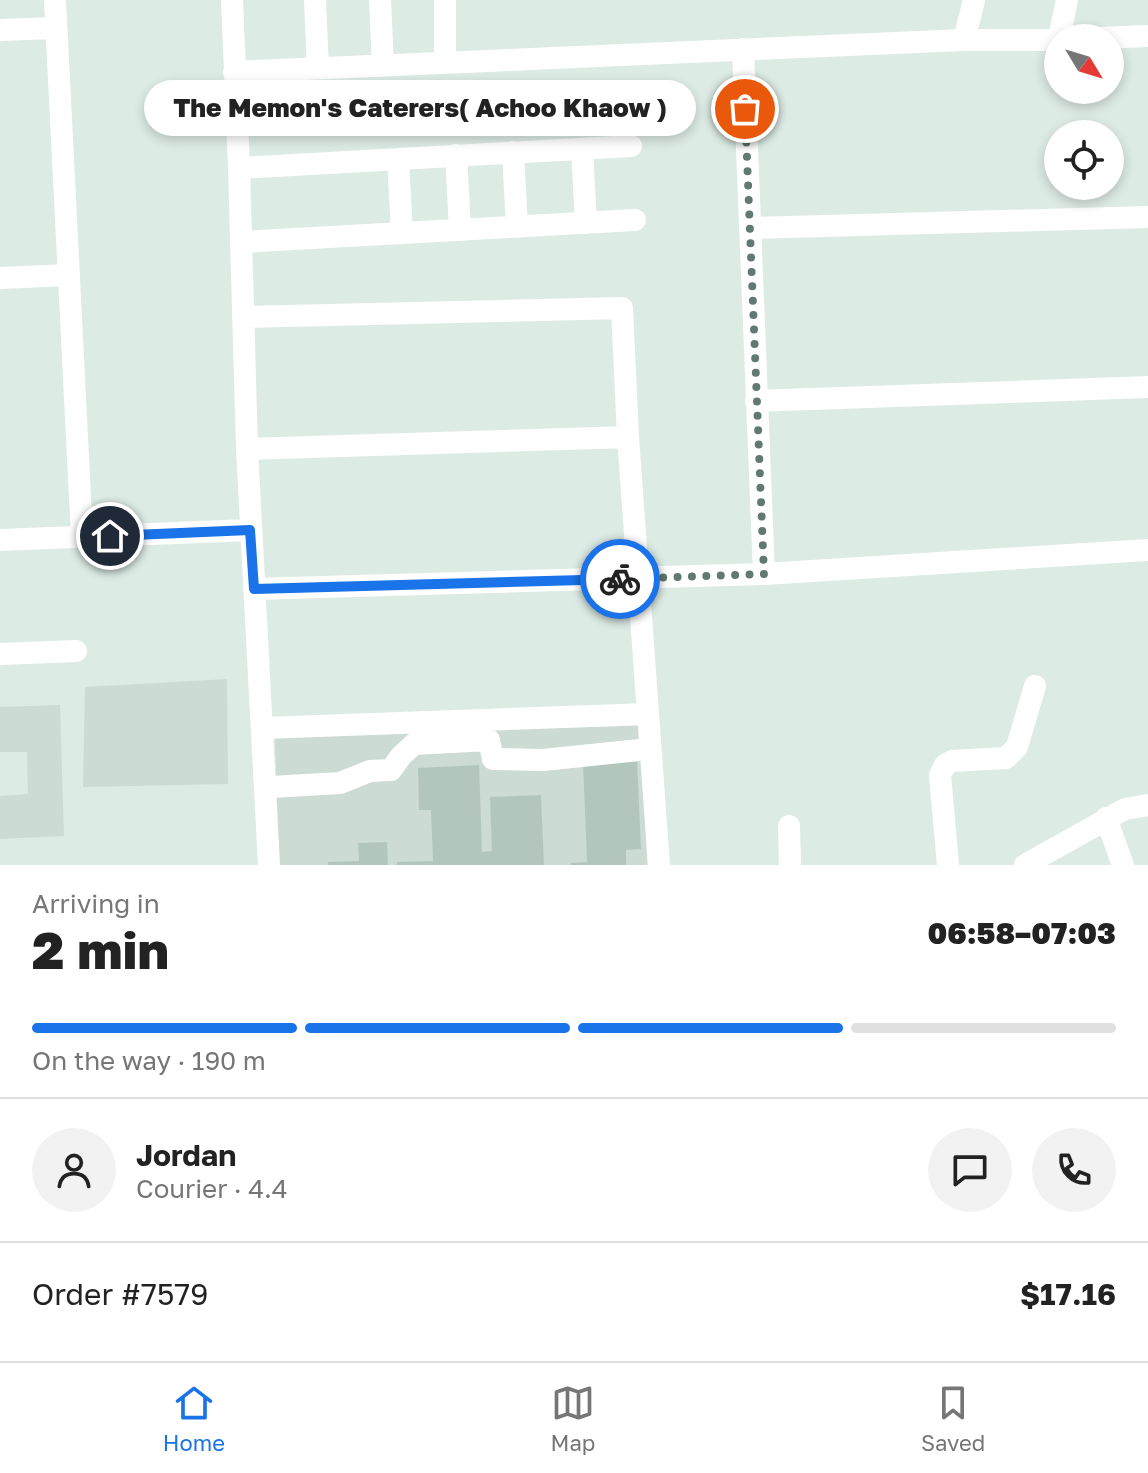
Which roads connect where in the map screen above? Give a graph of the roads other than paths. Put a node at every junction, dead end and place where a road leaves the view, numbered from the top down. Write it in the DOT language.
graph roads {
  1 [pos="55,0"];
  2 [pos="232,0"];
  3 [pos="315,0"];
  4 [pos="380,0"];
  5 [pos="445,0"];
  6 [pos="974,0"];
  7 [pos="1067,0"];
  8 [pos="1061,24"];
  9 [pos="56,28"];
  10 [pos="0,30"];
  11 [pos="1148,36"];
  12 [pos="1124,37"];
  13 [pos="1044,39"];
  14 [pos="964,40"];
  15 [pos="743,49"];
  16 [pos="445,63"];
  17 [pos="383,65"];
  18 [pos="318,68"];
  19 [pos="234,72"];
  20 [pos="631,146"];
  21 [pos="582,149"];
  22 [pos="513,152"];
  23 [pos="456,155"];
  24 [pos="398,159"];
  25 [pos="239,168"];
  26 [pos="1148,217"];
  27 [pos="635,220"];
  28 [pos="586,223"];
  29 [pos="517,227"];
  30 [pos="750,228"];
  31 [pos="460,230"];
  32 [pos="402,233"];
  33 [pos="241,242"];
  34 [pos="69,275"];
  35 [pos="0,278"];
  36 [pos="243,317"];
  37 [pos="1148,387"];
  38 [pos="756,401"];
  39 [pos="628,437"];
  40 [pos="247,449"];
  41 [pos="250,530"];
  42 [pos="82,537"];
  43 [pos="0,540"];
  44 [pos="1148,550"];
  45 [pos="764,574"];
  46 [pos="638,578"];
  47 [pos="254,589"];
  48 [pos="76,651"];
  49 [pos="0,654"];
  50 [pos="1035,686"];
  51 [pos="648,714"];
  52 [pos="263,728"];
  53 [pos="649,749"];
  54 [pos="271,787"];
  55 [pos="1148,805"];
  56 [pos="1106,818"];
  57 [pos="789,826"];
  58 [pos="269,865"];
  59 [pos="659,865"];
  60 [pos="790,865"];
  61 [pos="948,865"];
  62 [pos="1025,865"];
  63 [pos="1123,865"];
  1 -- 9 [label="street"];
  2 -- 19 [label="street"];
  3 -- 18 [label="street"];
  4 -- 17 [label="street"];
  5 -- 16 [label="street"];
  6 -- 14 [label="street"];
  7 -- 8 [label="street"];
  9 -- 10 [label="street"];
  9 -- 34 [label="street"];
  11 -- 12 [label="street"];
  13 -- 14 [label="street"];
  14 -- 15 [label="street"];
  15 -- 16 [label="street"];
  15 -- 30 [label="street"];
  16 -- 17 [label="street"];
  17 -- 18 [label="street"];
  18 -- 19 [label="street"];
  19 -- 25 [label="street"];
  20 -- 21 [label="street"];
  21 -- 22 [label="street"];
  21 -- 28 [label="street"];
  22 -- 23 [label="street"];
  22 -- 29 [label="street"];
  23 -- 24 [label="street"];
  23 -- 31 [label="street"];
  24 -- 25 [label="street"];
  24 -- 32 [label="street"];
  25 -- 33 [label="street"];
  26 -- 30 [label="street"];
  27 -- 28 [label="street"];
  28 -- 29 [label="street"];
  29 -- 31 [label="street"];
  30 -- 38 [label="street"];
  31 -- 32 [label="street"];
  32 -- 33 [label="street"];
  33 -- 36 [label="street"];
  34 -- 35 [label="street"];
  34 -- 42 [label="street"];
  36 -- 39 [label="street"];
  36 -- 40 [label="street"];
  37 -- 38 [label="street"];
  38 -- 45 [label="street"];
  39 -- 40 [label="street"];
  39 -- 46 [label="street"];
  40 -- 41 [label="street"];
  41 -- 42 [label="street"];
  41 -- 47 [label="street"];
  42 -- 43 [label="street"];
  44 -- 45 [label="street"];
  45 -- 46 [label="street"];
  46 -- 47 [label="street"];
  46 -- 51 [label="street"];
  47 -- 52 [label="street"];
  48 -- 49 [label="street"];
  50 -- 61 [label="street"];
  51 -- 52 [label="street"];
  51 -- 53 [label="street"];
  52 -- 58 [label="street"];
  53 -- 54 [label="street"];
  53 -- 59 [label="street"];
  55 -- 56 [label="street"];
  56 -- 62 [label="street"];
  56 -- 63 [label="street"];
  57 -- 60 [label="street"];
}
